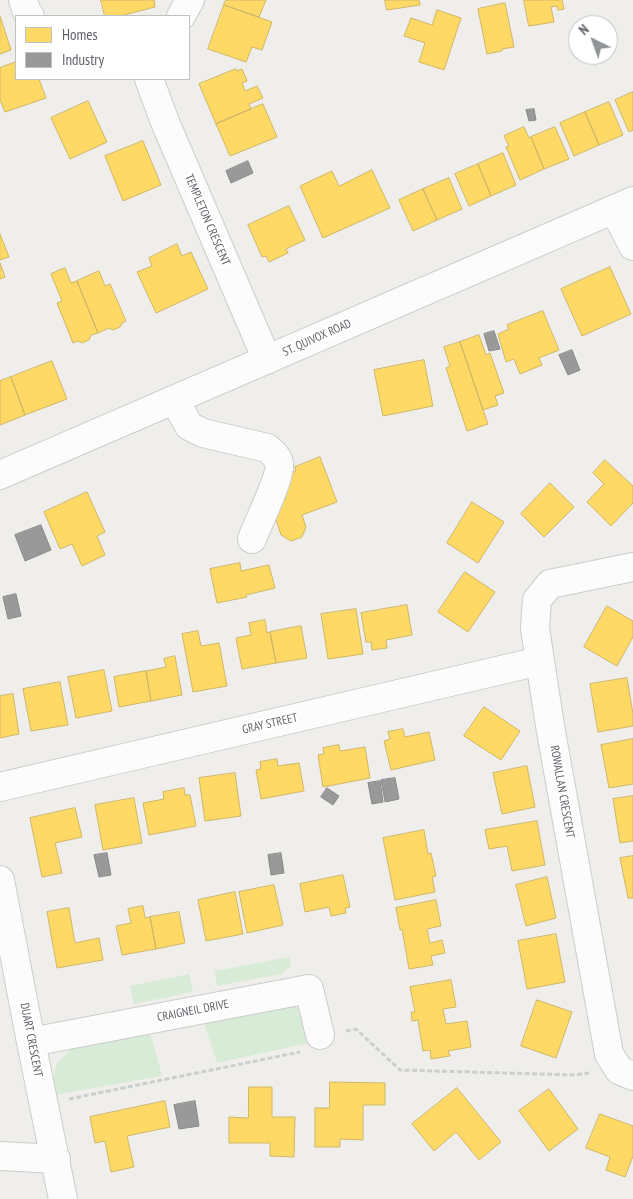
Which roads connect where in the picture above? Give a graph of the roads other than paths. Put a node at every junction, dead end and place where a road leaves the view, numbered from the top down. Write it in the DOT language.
graph roads {
  1 [pos="23,0"];
  2 [pos="190,0"];
  3 [pos="29,15"];
  4 [pos="182,15"];
  5 [pos="149,80"];
  6 [pos="624,205"];
  7 [pos="633,246"];
  8 [pos="267,360"];
  9 [pos="175,400"];
  10 [pos="0,475"];
  11 [pos="252,540"];
  12 [pos="633,567"];
  13 [pos="540,662"];
  14 [pos="0,787"];
  15 [pos="0,880"];
  16 [pos="320,1035"];
  17 [pos="30,1042"];
  18 [pos="626,1073"];
  19 [pos="0,1156"];
  20 [pos="56,1159"];
  21 [pos="63,1199"];
  1 -- 3 [label="street"];
  2 -- 4 [label="street"];
  5 -- 8 [label="street, TEMPLETON CRESCENT"];
  6 -- 7 [label="street"];
  6 -- 8 [label="street, ST. QUIVOX ROAD"];
  8 -- 9 [label="street, ST. QUIVOX ROAD"];
  9 -- 10 [label="street, ST. QUIVOX ROAD"];
  9 -- 11 [label="street"];
  12 -- 13 [label="street, ROWALLAN CRESCENT"];
  13 -- 14 [label="street, GRAY STREET"];
  13 -- 18 [label="street, ROWALLAN CRESCENT"];
  15 -- 17 [label="street, DUART CRESCENT"];
  16 -- 17 [label="street, CRAIGNEIL DRIVE"];
  17 -- 20 [label="street, DUART CRESCENT"];
  19 -- 20 [label="street"];
  20 -- 21 [label="street, DUART CRESCENT"];
}
